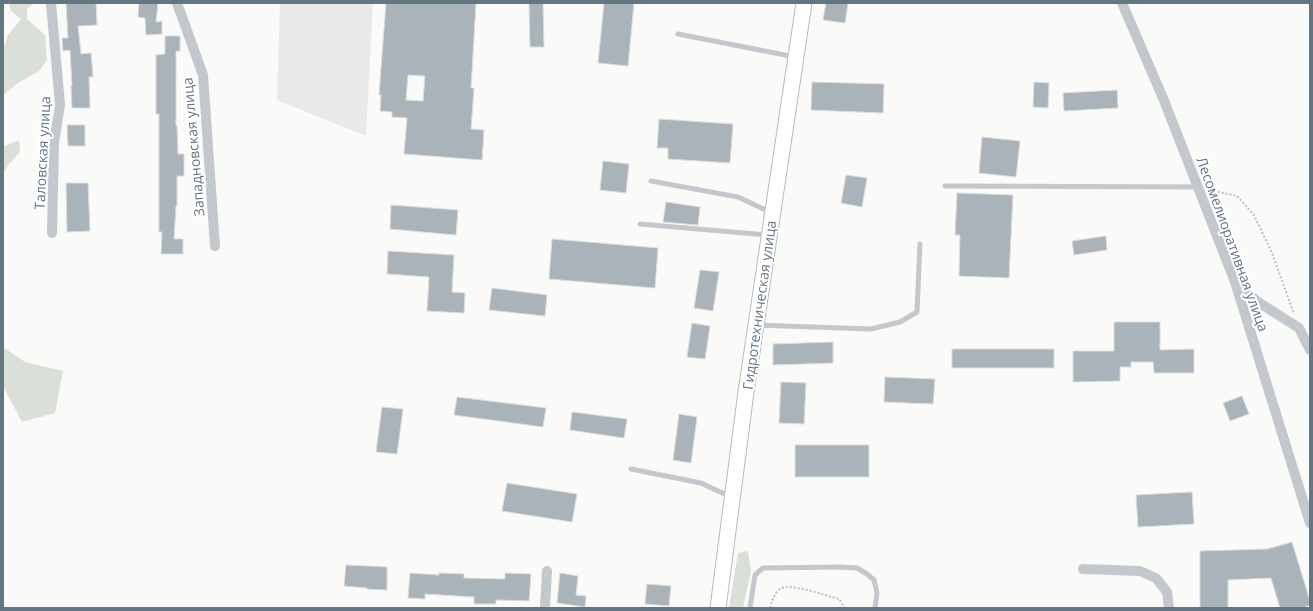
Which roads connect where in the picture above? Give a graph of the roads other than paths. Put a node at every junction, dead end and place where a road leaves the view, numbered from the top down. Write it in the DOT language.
graph roads {
  1 [pos="51,3"];
  2 [pos="177,3"];
  3 [pos="804,3"];
  4 [pos="1122,3"];
  5 [pos="678,34"];
  6 [pos="796,57"];
  7 [pos="651,181"];
  8 [pos="946,186"];
  9 [pos="1198,187"];
  10 [pos="773,213"];
  11 [pos="640,224"];
  12 [pos="52,233"];
  13 [pos="769,235"];
  14 [pos="920,244"];
  15 [pos="215,246"];
  16 [pos="1235,282"];
  17 [pos="756,325"];
  18 [pos="1310,350"];
  19 [pos="631,469"];
  20 [pos="732,497"];
  21 [pos="1310,523"];
  22 [pos="1083,569"];
  23 [pos="547,571"];
  24 [pos="545,608"];
  25 [pos="718,608"];
  26 [pos="750,608"];
  27 [pos="875,608"];
  28 [pos="1169,608"];
  1 -- 12 [label="street, Таловская улица"];
  2 -- 15 [label="street, Западновская улица"];
  3 -- 6 [label="main road, Гидротехническая улица"];
  4 -- 9 [label="street, Лесомелиоративная улица"];
  5 -- 6 [label="lane"];
  6 -- 10 [label="main road, Гидротехническая улица"];
  7 -- 10 [label="lane"];
  8 -- 9 [label="lane"];
  9 -- 16 [label="street, Лесомелиоративная улица"];
  10 -- 13 [label="main road, Гидротехническая улица"];
  11 -- 13 [label="lane"];
  13 -- 17 [label="main road, Гидротехническая улица"];
  14 -- 17 [label="lane"];
  16 -- 18 [label="street"];
  16 -- 21 [label="street, Лесомелиоративная улица"];
  17 -- 20 [label="main road, Гидротехническая улица"];
  19 -- 20 [label="lane"];
  20 -- 25 [label="main road, Гидротехническая улица"];
  22 -- 28 [label="street"];
  23 -- 24 [label="street"];
  26 -- 27 [label="lane"];
}
